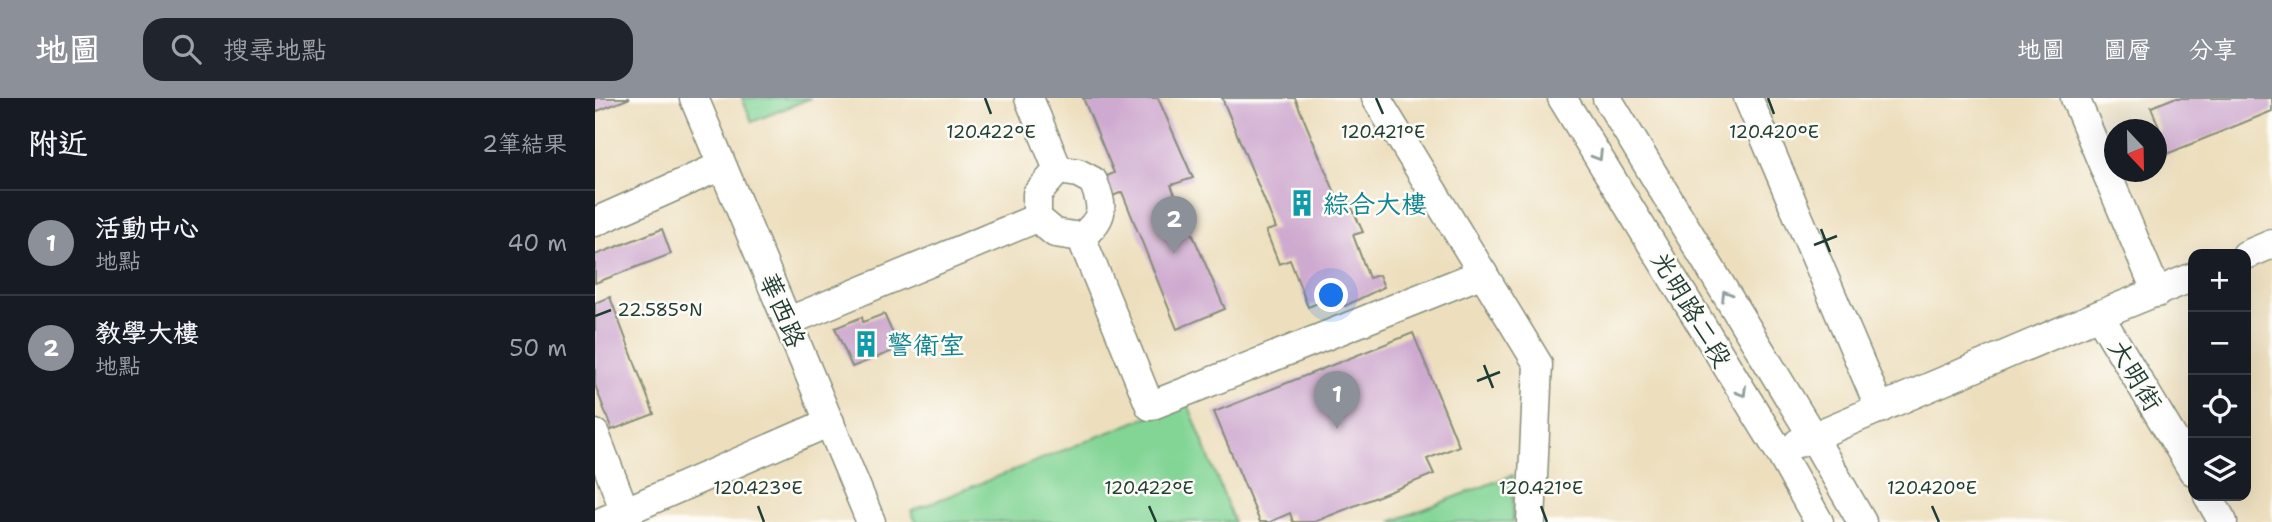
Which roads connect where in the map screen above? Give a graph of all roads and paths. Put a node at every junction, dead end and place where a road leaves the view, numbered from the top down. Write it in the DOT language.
graph roads {
  1 [pos="694,98"];
  2 [pos="1029,98"];
  3 [pos="1376,98"];
  4 [pos="1562,98"];
  5 [pos="1607,98"];
  6 [pos="1748,98"];
  7 [pos="2075,98"];
  8 [pos="721,166"];
  9 [pos="1058,170"];
  10 [pos="1037,218"];
  11 [pos="595,222"];
  12 [pos="1081,237"];
  13 [pos="2272,244"];
  14 [pos="2251,253"];
  15 [pos="1483,272"];
  16 [pos="2188,279"];
  17 [pos="2157,293"];
  18 [pos="2099,315"];
  19 [pos="789,321"];
  20 [pos="1880,409"];
  21 [pos="830,422"];
  22 [pos="595,434"];
  23 [pos="1813,437"];
  24 [pos="1779,451"];
  25 [pos="2188,463"];
  26 [pos="2211,501"];
  27 [pos="618,519"];
  28 [pos="870,522"];
  29 [pos="1531,522"];
  30 [pos="1818,522"];
  31 [pos="1861,522"];
  32 [pos="2224,522"];
  1 -- 8 [label="street, 華西路"];
  2 -- 9 [label="street"];
  3 -- 15 [label="street"];
  4 -- 24 [label="street, 光明路二段, one-way"];
  23 -- 5 [label="street, 光明路二段, one-way"];
  6 -- 20 [label="street"];
  7 -- 17 [label="street"];
  8 -- 11 [label="street"];
  8 -- 19 [label="street, 華西路"];
  9 -- 10 [label="street"];
  9 -- 12 [label="street"];
  10 -- 12 [label="street"];
  10 -- 19 [label="street"];
  12 -- 15 [label="street"];
  13 -- 14 [label="street"];
  15 -- 29 [label="street"];
  16 -- 17 [label="street"];
  17 -- 18 [label="street"];
  18 -- 20 [label="street"];
  18 -- 25 [label="street, 大明街"];
  19 -- 21 [label="street, 華西路"];
  20 -- 23 [label="street"];
  21 -- 27 [label="street"];
  21 -- 28 [label="street, 華西路"];
  22 -- 27 [label="street"];
  23 -- 24 [label="street"];
  23 -- 31 [label="street, 光明路二段"];
  24 -- 30 [label="street, 光明路二段"];
  26 -- 32 [label="street"];
}
